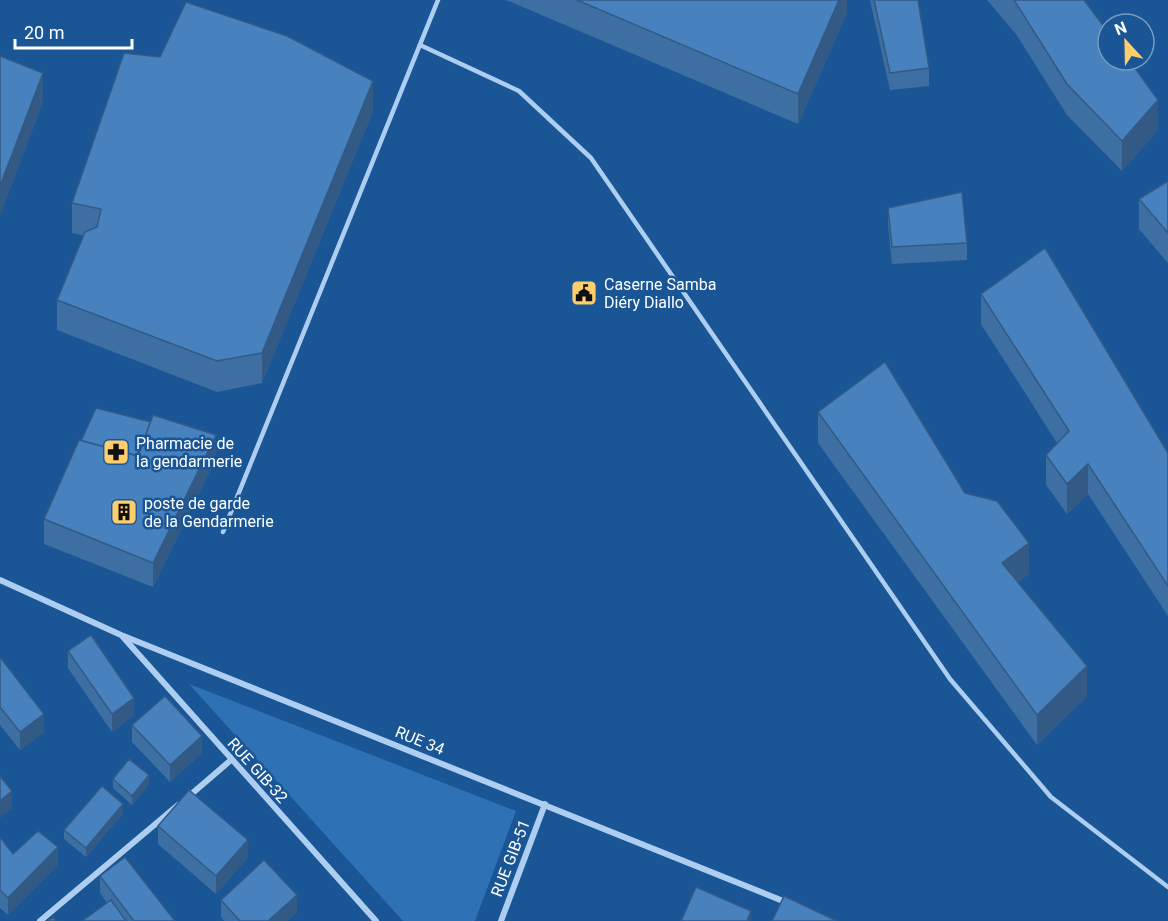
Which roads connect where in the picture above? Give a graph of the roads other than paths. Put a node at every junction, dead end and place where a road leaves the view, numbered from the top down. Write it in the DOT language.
graph roads {
  1 [pos="438,0"];
  2 [pos="420,45"];
  3 [pos="223,532"];
  4 [pos="0,580"];
  5 [pos="121,635"];
  6 [pos="231,760"];
  7 [pos="545,804"];
  8 [pos="1168,887"];
  9 [pos="800,908"];
  10 [pos="40,921"];
  11 [pos="376,921"];
  12 [pos="501,921"];
  1 -- 2 [label="lane"];
  2 -- 3 [label="lane"];
  2 -- 8 [label="lane"];
  4 -- 5 [label="street, RUE 34"];
  5 -- 6 [label="street, RUE GIB-32"];
  5 -- 7 [label="street, RUE 34"];
  6 -- 10 [label="street"];
  6 -- 11 [label="street, RUE GIB-32"];
  7 -- 9 [label="street, RUE 34"];
  7 -- 12 [label="street, RUE GIB-51"];
}
